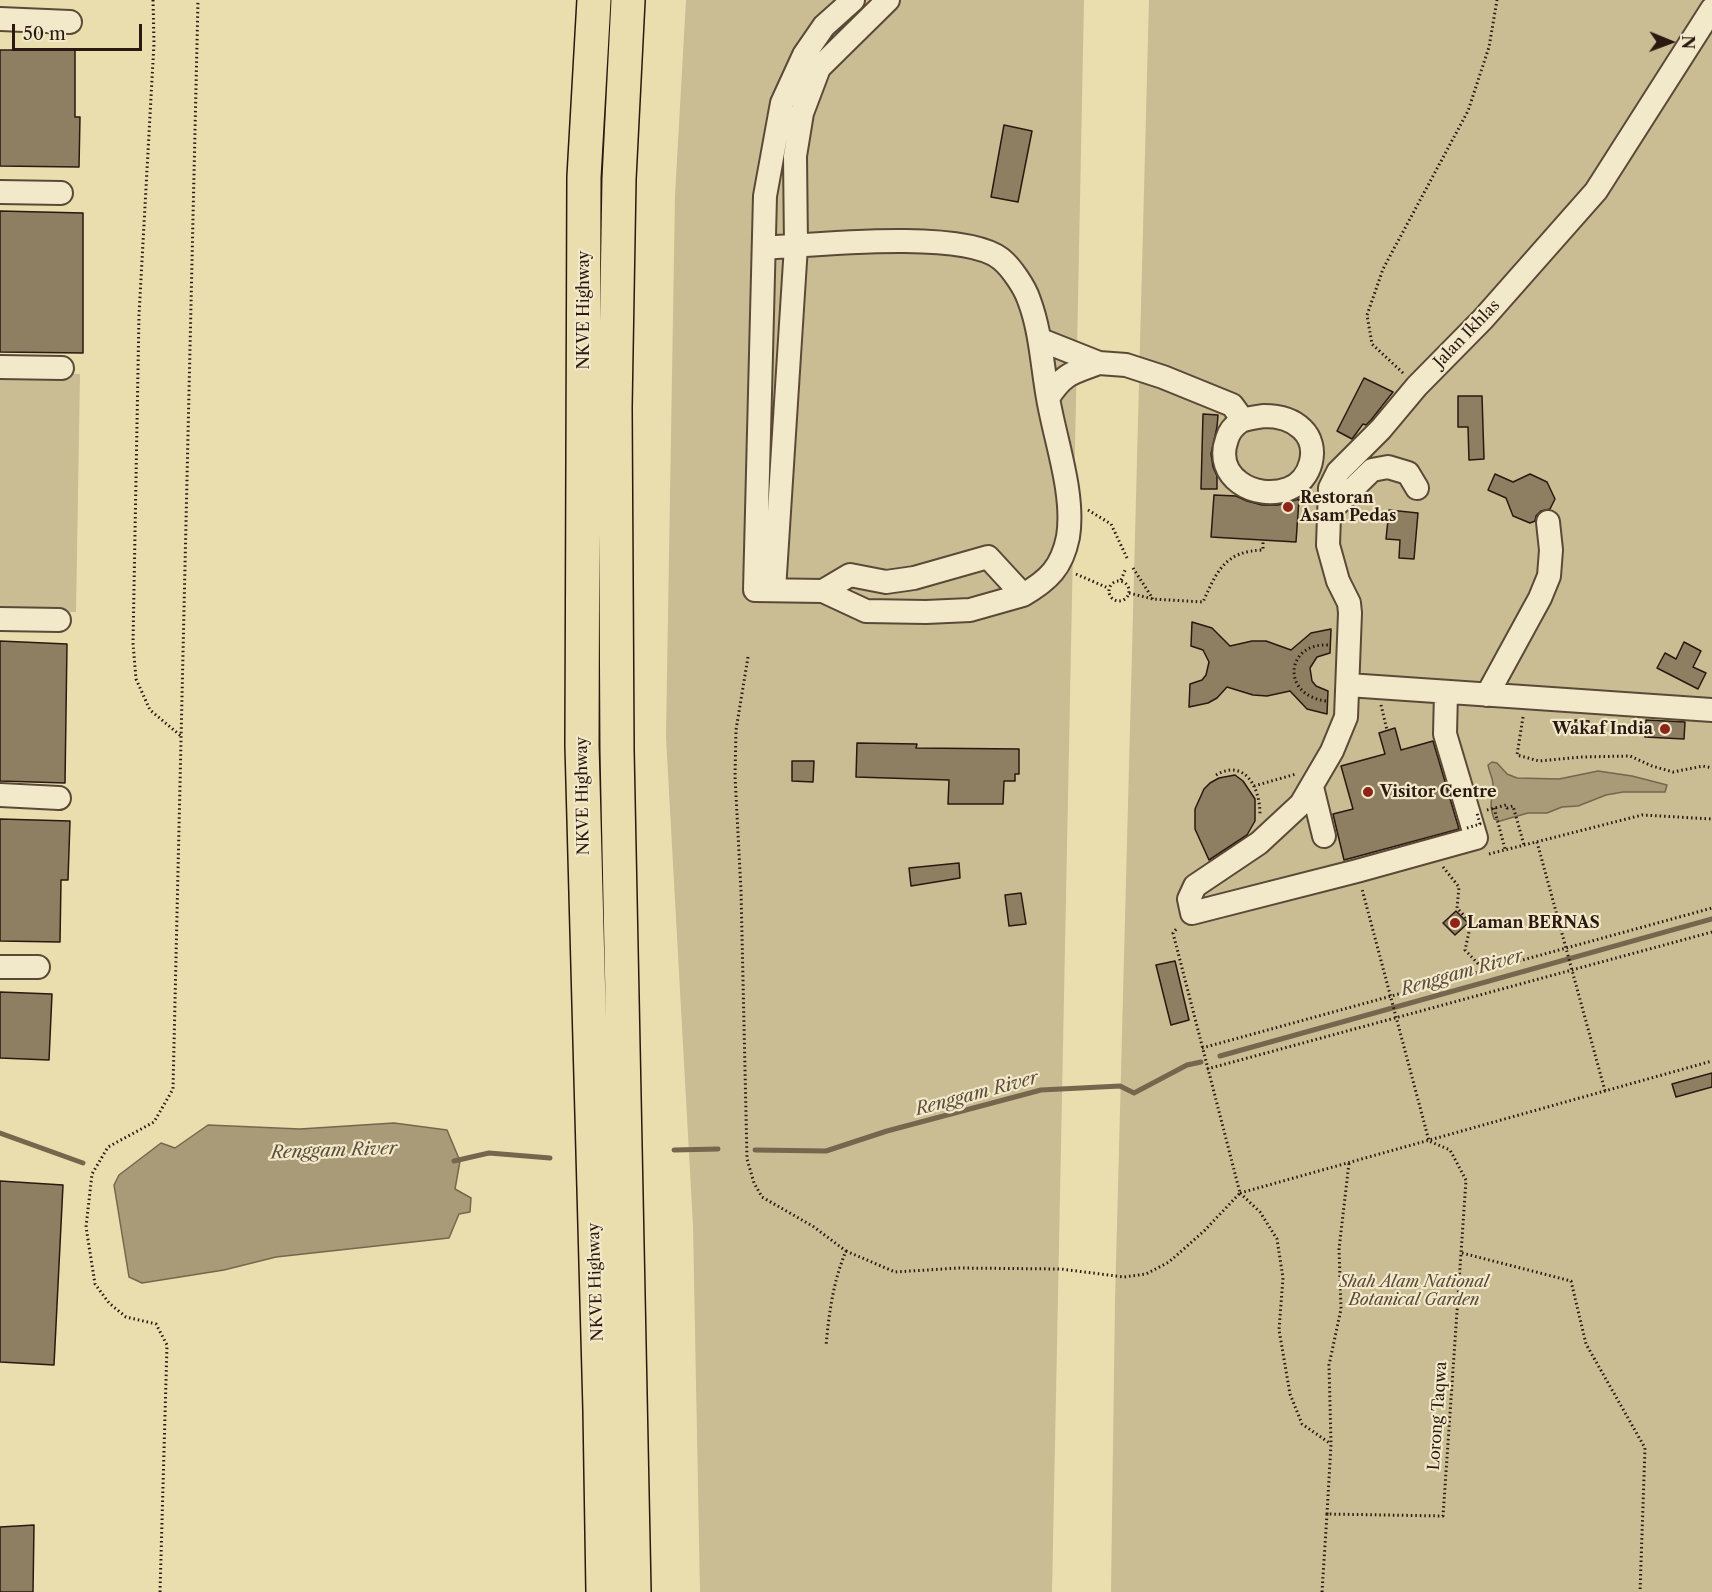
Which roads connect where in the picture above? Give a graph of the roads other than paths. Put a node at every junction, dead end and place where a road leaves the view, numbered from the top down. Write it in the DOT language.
graph roads {
  1 [pos="594,0"];
  2 [pos="628,0"];
  3 [pos="853,0"];
  4 [pos="888,0"];
  5 [pos="1712,9"];
  6 [pos="0,19"];
  7 [pos="70,22"];
  8 [pos="0,192"];
  9 [pos="61,193"];
  10 [pos="796,246"];
  11 [pos="764,248"];
  12 [pos="1041,340"];
  13 [pos="1099,363"];
  14 [pos="0,367"];
  15 [pos="62,368"];
  16 [pos="1048,398"];
  17 [pos="1243,420"];
  18 [pos="1311,463"];
  19 [pos="1338,472"];
  20 [pos="1417,488"];
  21 [pos="1329,512"];
  22 [pos="1548,522"];
  23 [pos="774,590"];
  24 [pos="823,591"];
  25 [pos="1023,595"];
  26 [pos="0,620"];
  27 [pos="59,620"];
  28 [pos="1446,692"];
  29 [pos="1347,694"];
  30 [pos="1487,695"];
  31 [pos="1712,710"];
  32 [pos="1312,787"];
  33 [pos="0,795"];
  34 [pos="59,798"];
  35 [pos="1324,836"];
  36 [pos="0,967"];
  37 [pos="38,967"];
  38 [pos="603,1592"];
  39 [pos="634,1592"];
  1 -- 38 [label="highway, NKVE Highway"];
  2 -- 39 [label="highway, NKVE Highway"];
  3 -- 11 [label="street"];
  4 -- 10 [label="street"];
  5 -- 19 [label="street, Jalan Ikhlas"];
  6 -- 7 [label="street"];
  8 -- 9 [label="street"];
  10 -- 11 [label="street"];
  10 -- 12 [label="street"];
  10 -- 23 [label="street"];
  11 -- 23 [label="street"];
  12 -- 13 [label="street"];
  12 -- 16 [label="street"];
  13 -- 16 [label="street"];
  13 -- 17 [label="street"];
  14 -- 15 [label="street"];
  16 -- 25 [label="street"];
  17 -- 18 [label="street"];
  17 -- 18 [label="street"];
  18 -- 19 [label="street"];
  19 -- 21 [label="street, Jalan Ikhlas"];
  20 -- 21 [label="street"];
  21 -- 29 [label="street, Jalan Ikhlas"];
  22 -- 30 [label="street"];
  23 -- 24 [label="street"];
  24 -- 25 [label="street"];
  24 -- 25 [label="street"];
  26 -- 27 [label="street"];
  28 -- 29 [label="street"];
  28 -- 30 [label="street"];
  28 -- 32 [label="street, Jalan Ikhlas"];
  29 -- 32 [label="street, Jalan Ikhlas"];
  30 -- 31 [label="street"];
  32 -- 35 [label="street"];
  33 -- 34 [label="street"];
  36 -- 37 [label="street"];
}
